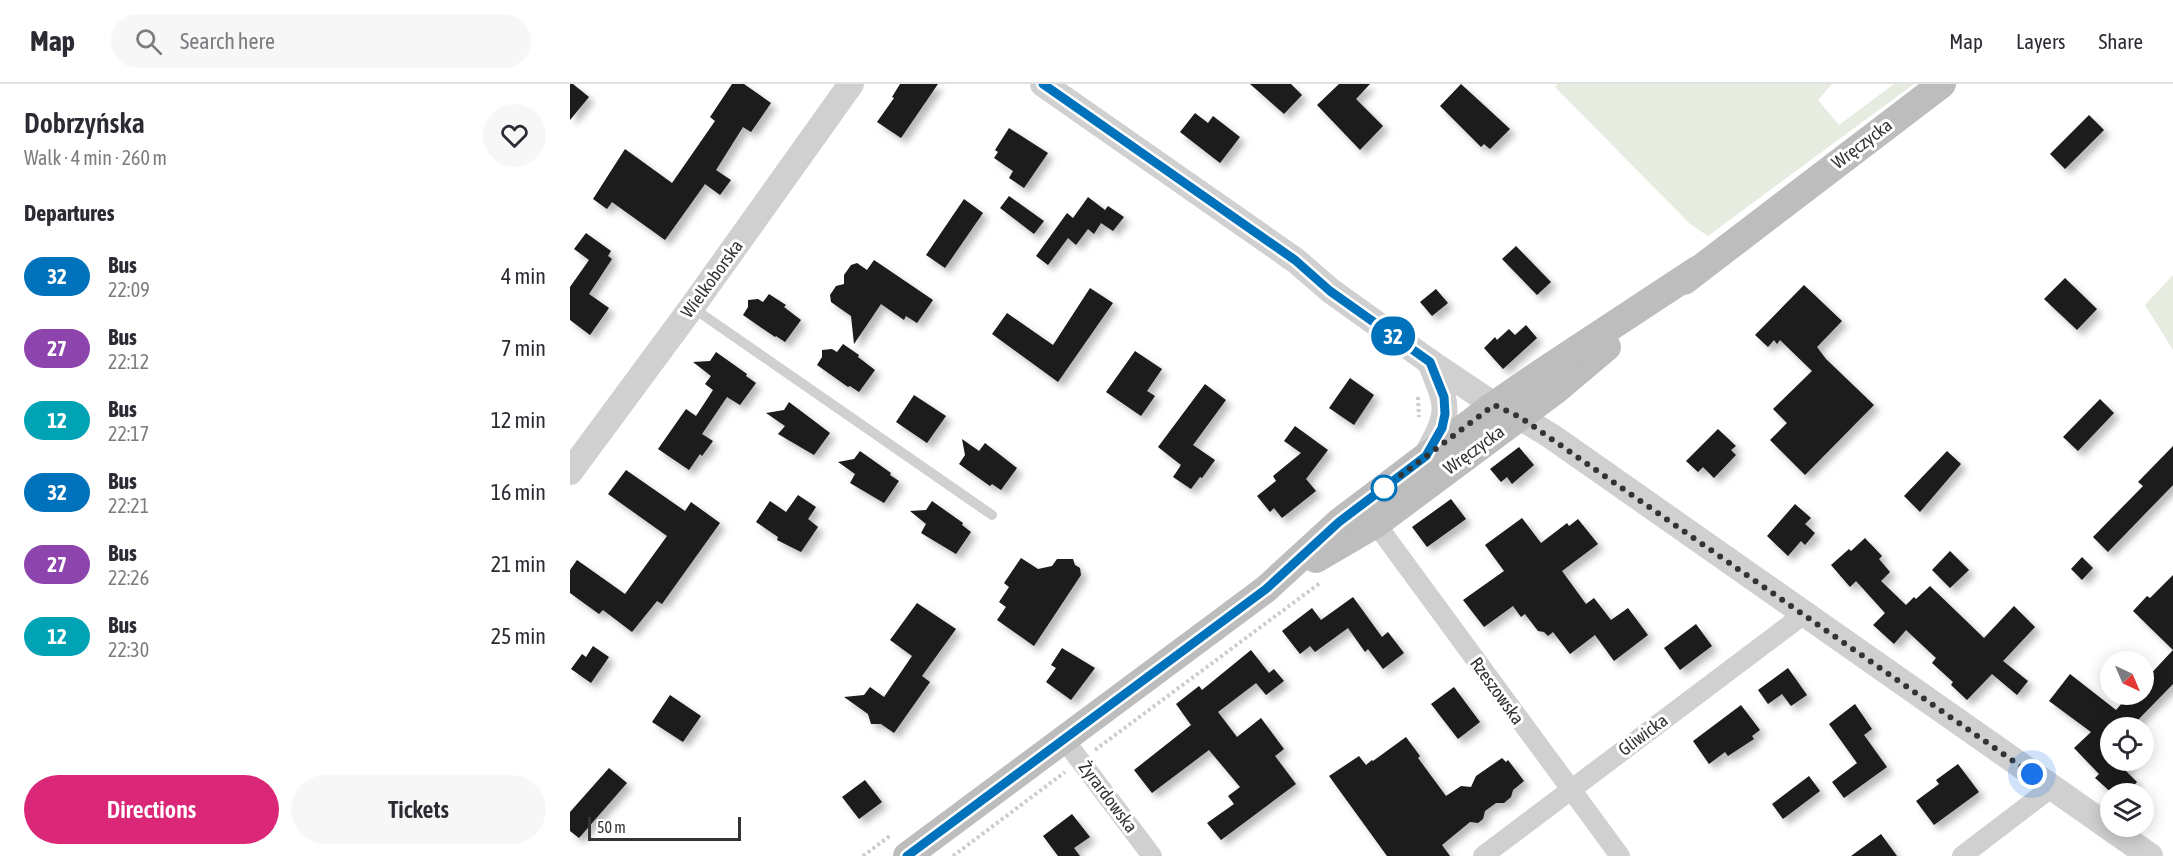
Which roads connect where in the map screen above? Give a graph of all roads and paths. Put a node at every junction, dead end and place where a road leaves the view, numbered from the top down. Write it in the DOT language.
graph roads {
  1 [pos="851,84"];
  2 [pos="1043,84"];
  3 [pos="1942,84"];
  4 [pos="1697,270"];
  5 [pos="692,307"];
  6 [pos="1430,362"];
  7 [pos="1494,405"];
  8 [pos="1520,417"];
  9 [pos="1490,439"];
  10 [pos="1426,456"];
  11 [pos="570,472"];
  12 [pos="992,515"];
  13 [pos="1376,524"];
  14 [pos="1326,579"];
  15 [pos="1266,589"];
  16 [pos="1803,615"];
  17 [pos="1064,738"];
  18 [pos="1096,749"];
  19 [pos="1069,769"];
  20 [pos="2051,788"];
  21 [pos="1570,790"];
  22 [pos="907,856"];
  23 [pos="953,856"];
  24 [pos="1152,856"];
  25 [pos="1483,856"];
  26 [pos="1620,856"];
  27 [pos="1962,856"];
  28 [pos="2150,856"];
  1 -- 5 [label="street, Wielkoborska"];
  2 -- 6 [label="street"];
  3 -- 4 [label="main road, Wręczycka"];
  4 -- 7 [label="main road, Wręczycka"];
  4 -- 8 [label="main road, Wręczycka"];
  5 -- 11 [label="street, Wielkoborska"];
  5 -- 12 [label="lane"];
  6 -- 7 [label="street"];
  6 -- 10 [label="street"];
  7 -- 8 [label="street"];
  7 -- 9 [label="street"];
  7 -- 10 [label="main road, Wręczycka"];
  8 -- 9 [label="main road, Wręczycka"];
  8 -- 16 [label="street"];
  9 -- 13 [label="main road, Wręczycka"];
  10 -- 15 [label="main road, Wręczycka"];
  13 -- 15 [label="main road, Wręczycka"];
  13 -- 21 [label="street, Rzeszowska"];
  14 -- 18 [label="path"];
  15 -- 17 [label="main road, Wręczycka"];
  16 -- 20 [label="street"];
  16 -- 21 [label="street, Gliwicka"];
  17 -- 22 [label="main road, Wręczycka"];
  17 -- 24 [label="street, Żyrardowska"];
  19 -- 23 [label="path"];
  20 -- 27 [label="street"];
  20 -- 28 [label="street"];
  21 -- 25 [label="street, Gliwicka"];
  21 -- 26 [label="street, Rzeszowska"];
}
